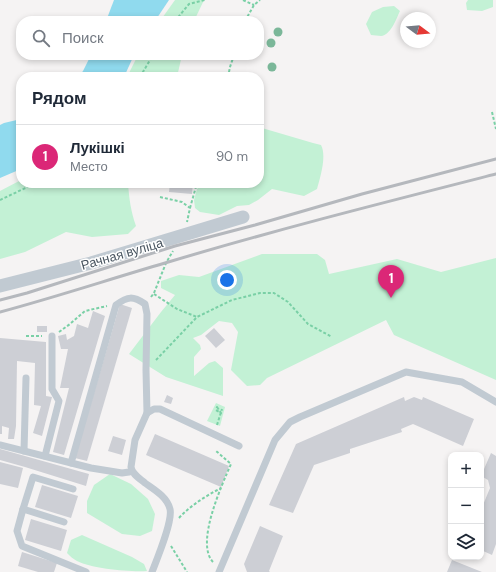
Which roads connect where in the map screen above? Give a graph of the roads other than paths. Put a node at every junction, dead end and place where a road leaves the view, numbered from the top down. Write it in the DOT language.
graph roads {
  1 [pos="243,217"];
  2 [pos="0,286"];
  3 [pos="52,336"];
  4 [pos="26,378"];
  5 [pos="496,402"];
  6 [pos="147,413"];
  7 [pos="0,445"];
  8 [pos="239,446"];
  9 [pos="24,451"];
  10 [pos="45,456"];
  11 [pos="71,463"];
  12 [pos="132,471"];
  13 [pos="73,489"];
  14 [pos="23,509"];
  15 [pos="64,522"];
  16 [pos="220,571"];
  17 [pos="86,572"];
  18 [pos="152,572"];
  1 -- 2 [label="street, Рачная вуліца"];
  3 -- 10 [label="lane"];
  4 -- 9 [label="lane"];
  5 -- 16 [label="lane"];
  6 -- 8 [label="lane"];
  6 -- 11 [label="lane"];
  6 -- 12 [label="lane"];
  7 -- 9 [label="lane"];
  9 -- 10 [label="lane"];
  10 -- 11 [label="lane"];
  11 -- 12 [label="lane"];
  12 -- 18 [label="lane"];
  13 -- 14 [label="lane"];
  14 -- 15 [label="lane"];
  14 -- 17 [label="lane"];
}
